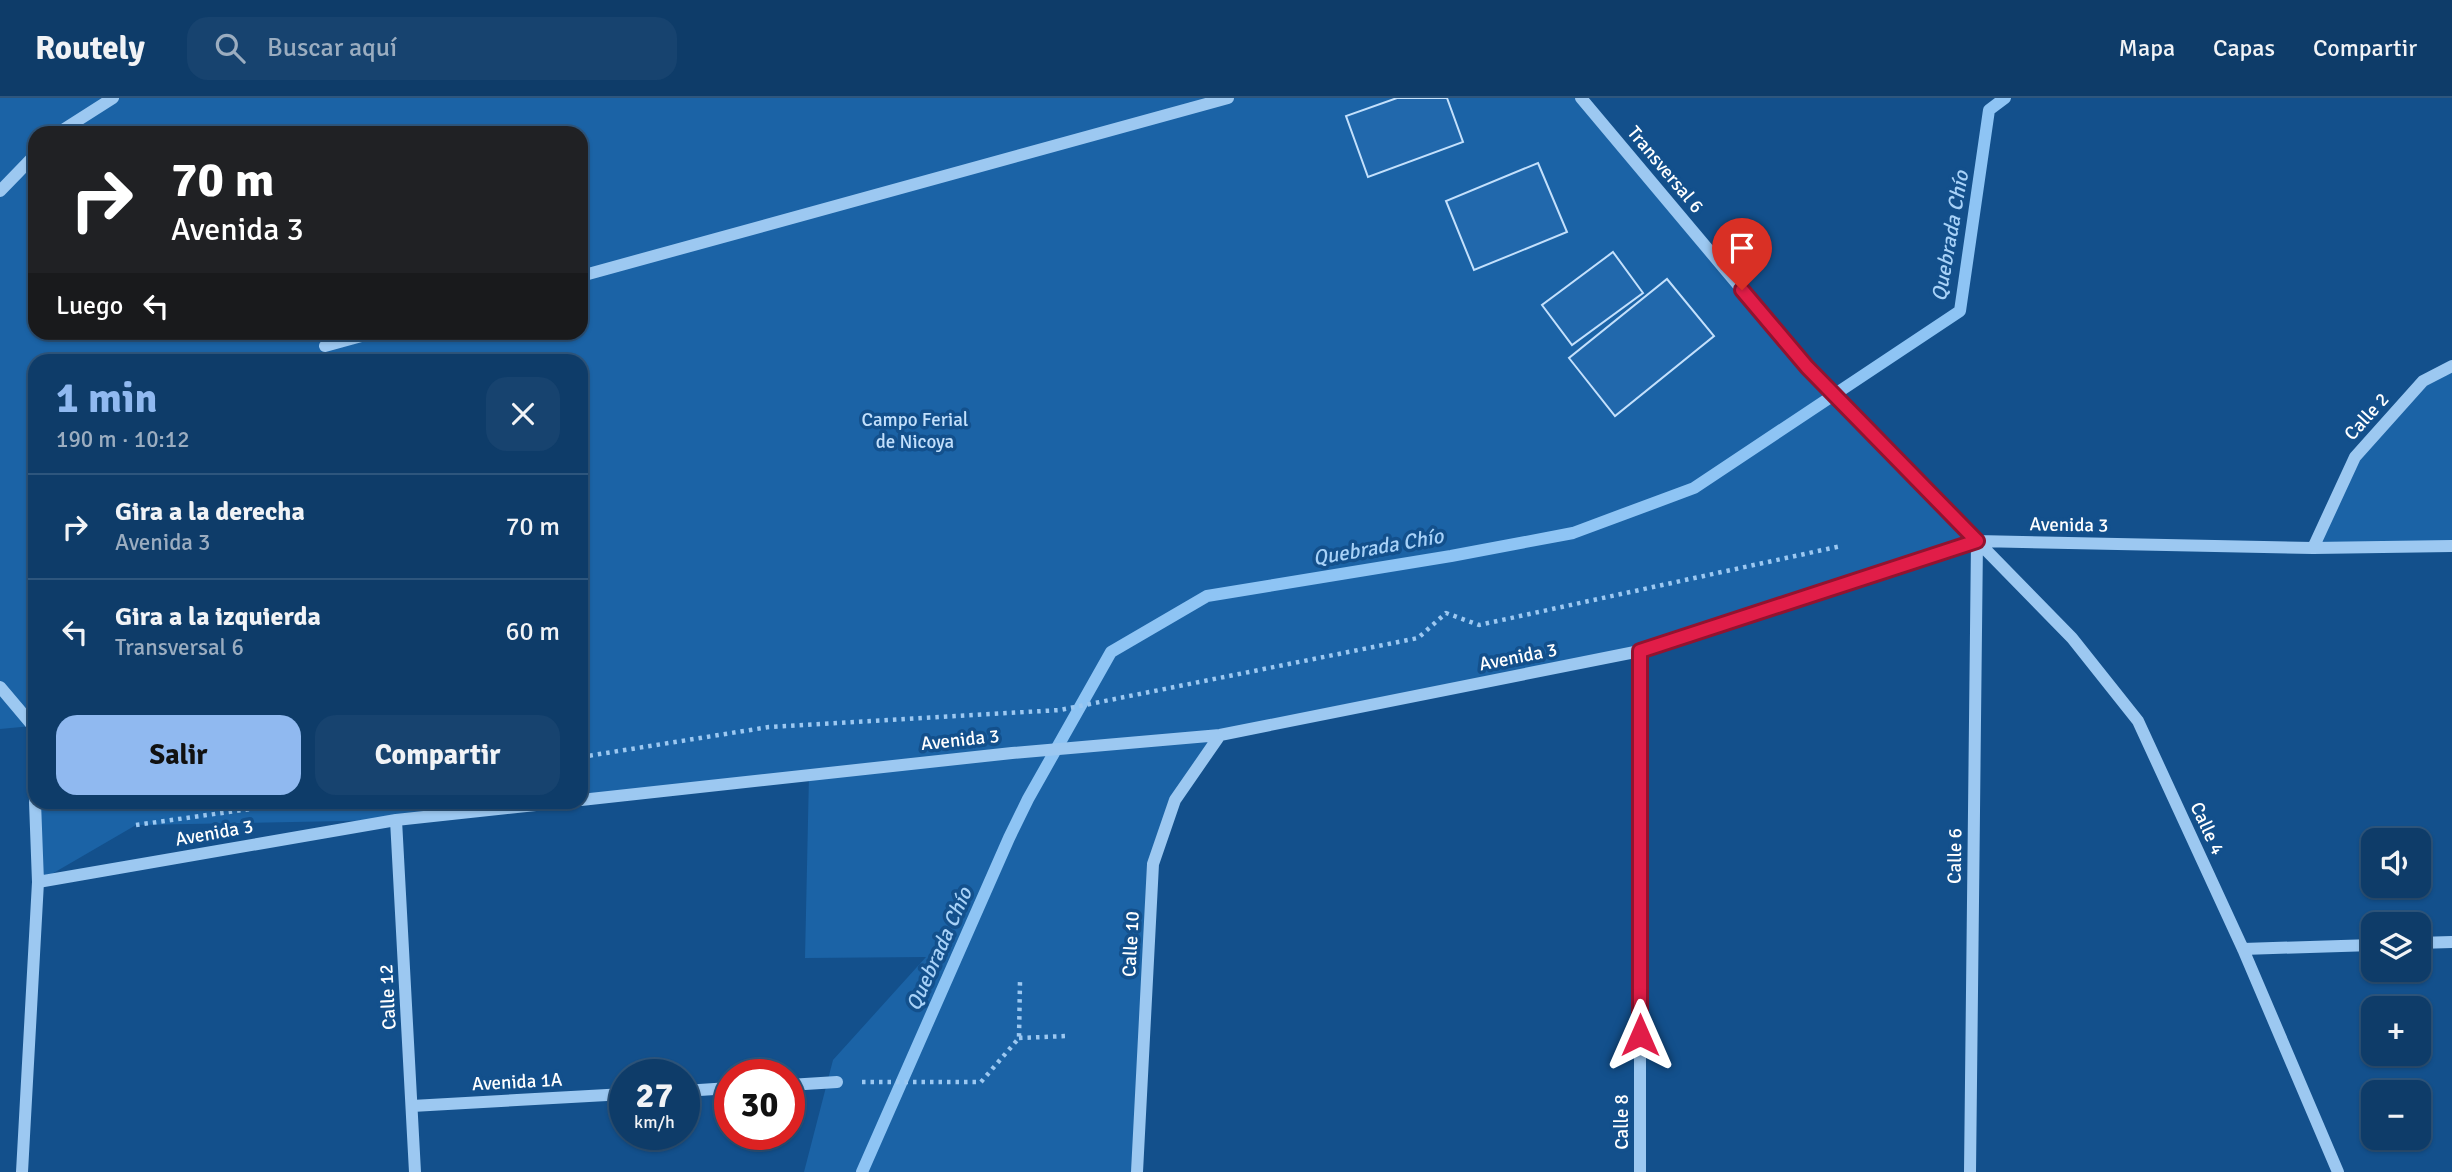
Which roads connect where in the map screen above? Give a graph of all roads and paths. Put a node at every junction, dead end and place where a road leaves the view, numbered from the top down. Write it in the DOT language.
graph roads {
  1 [pos="113,98"];
  2 [pos="1228,98"];
  3 [pos="1581,98"];
  4 [pos="69,126"];
  5 [pos="28,162"];
  6 [pos="0,191"];
  7 [pos="588,274"];
  8 [pos="347,340"];
  9 [pos="325,346"];
  10 [pos="2452,366"];
  11 [pos="1977,541"];
  12 [pos="1841,546"];
  13 [pos="2452,546"];
  14 [pos="2312,548"];
  15 [pos="1640,651"];
  16 [pos="0,687"];
  17 [pos="28,720"];
  18 [pos="1220,735"];
  19 [pos="588,756"];
  20 [pos="588,799"];
  21 [pos="35,809"];
  22 [pos="250,809"];
  23 [pos="499,809"];
  24 [pos="396,820"];
  25 [pos="136,825"];
  26 [pos="38,882"];
  27 [pos="2452,942"];
  28 [pos="2431,943"];
  29 [pos="2361,945"];
  30 [pos="2243,949"];
  31 [pos="1020,981"];
  32 [pos="1067,1036"];
  33 [pos="1019,1038"];
  34 [pos="837,1082"];
  35 [pos="805,1083"];
  36 [pos="609,1095"];
  37 [pos="412,1106"];
  38 [pos="22,1172"];
  39 [pos="415,1172"];
  40 [pos="1136,1172"];
  41 [pos="1640,1172"];
  42 [pos="1969,1172"];
  43 [pos="2338,1172"];
  1 -- 4 [label="street"];
  2 -- 7 [label="street"];
  3 -- 11 [label="street, Transversal 6"];
  5 -- 6 [label="street"];
  8 -- 9 [label="street"];
  10 -- 14 [label="street, Calle 2"];
  11 -- 14 [label="street, Avenida 3"];
  11 -- 15 [label="street, Avenida 3"];
  11 -- 30 [label="street, Calle 4"];
  11 -- 42 [label="street, Calle 6"];
  12 -- 19 [label="path"];
  13 -- 14 [label="street, Avenida 3"];
  15 -- 18 [label="street, Avenida 3"];
  15 -- 41 [label="street, Calle 8"];
  16 -- 17 [label="street"];
  18 -- 20 [label="street, Avenida 3"];
  18 -- 40 [label="street, Calle 10"];
  21 -- 26 [label="street"];
  22 -- 25 [label="path"];
  23 -- 24 [label="street, Avenida 3"];
  24 -- 26 [label="street, Avenida 3"];
  24 -- 37 [label="street, Calle 12"];
  26 -- 38 [label="street"];
  27 -- 28 [label="street"];
  29 -- 30 [label="street"];
  30 -- 43 [label="street, Calle 4"];
  31 -- 33 [label="path"];
  32 -- 33 [label="path"];
  33 -- 34 [label="path"];
  34 -- 35 [label="street"];
  36 -- 37 [label="street, Avenida 1A"];
  37 -- 39 [label="street, Calle 12"];
}
